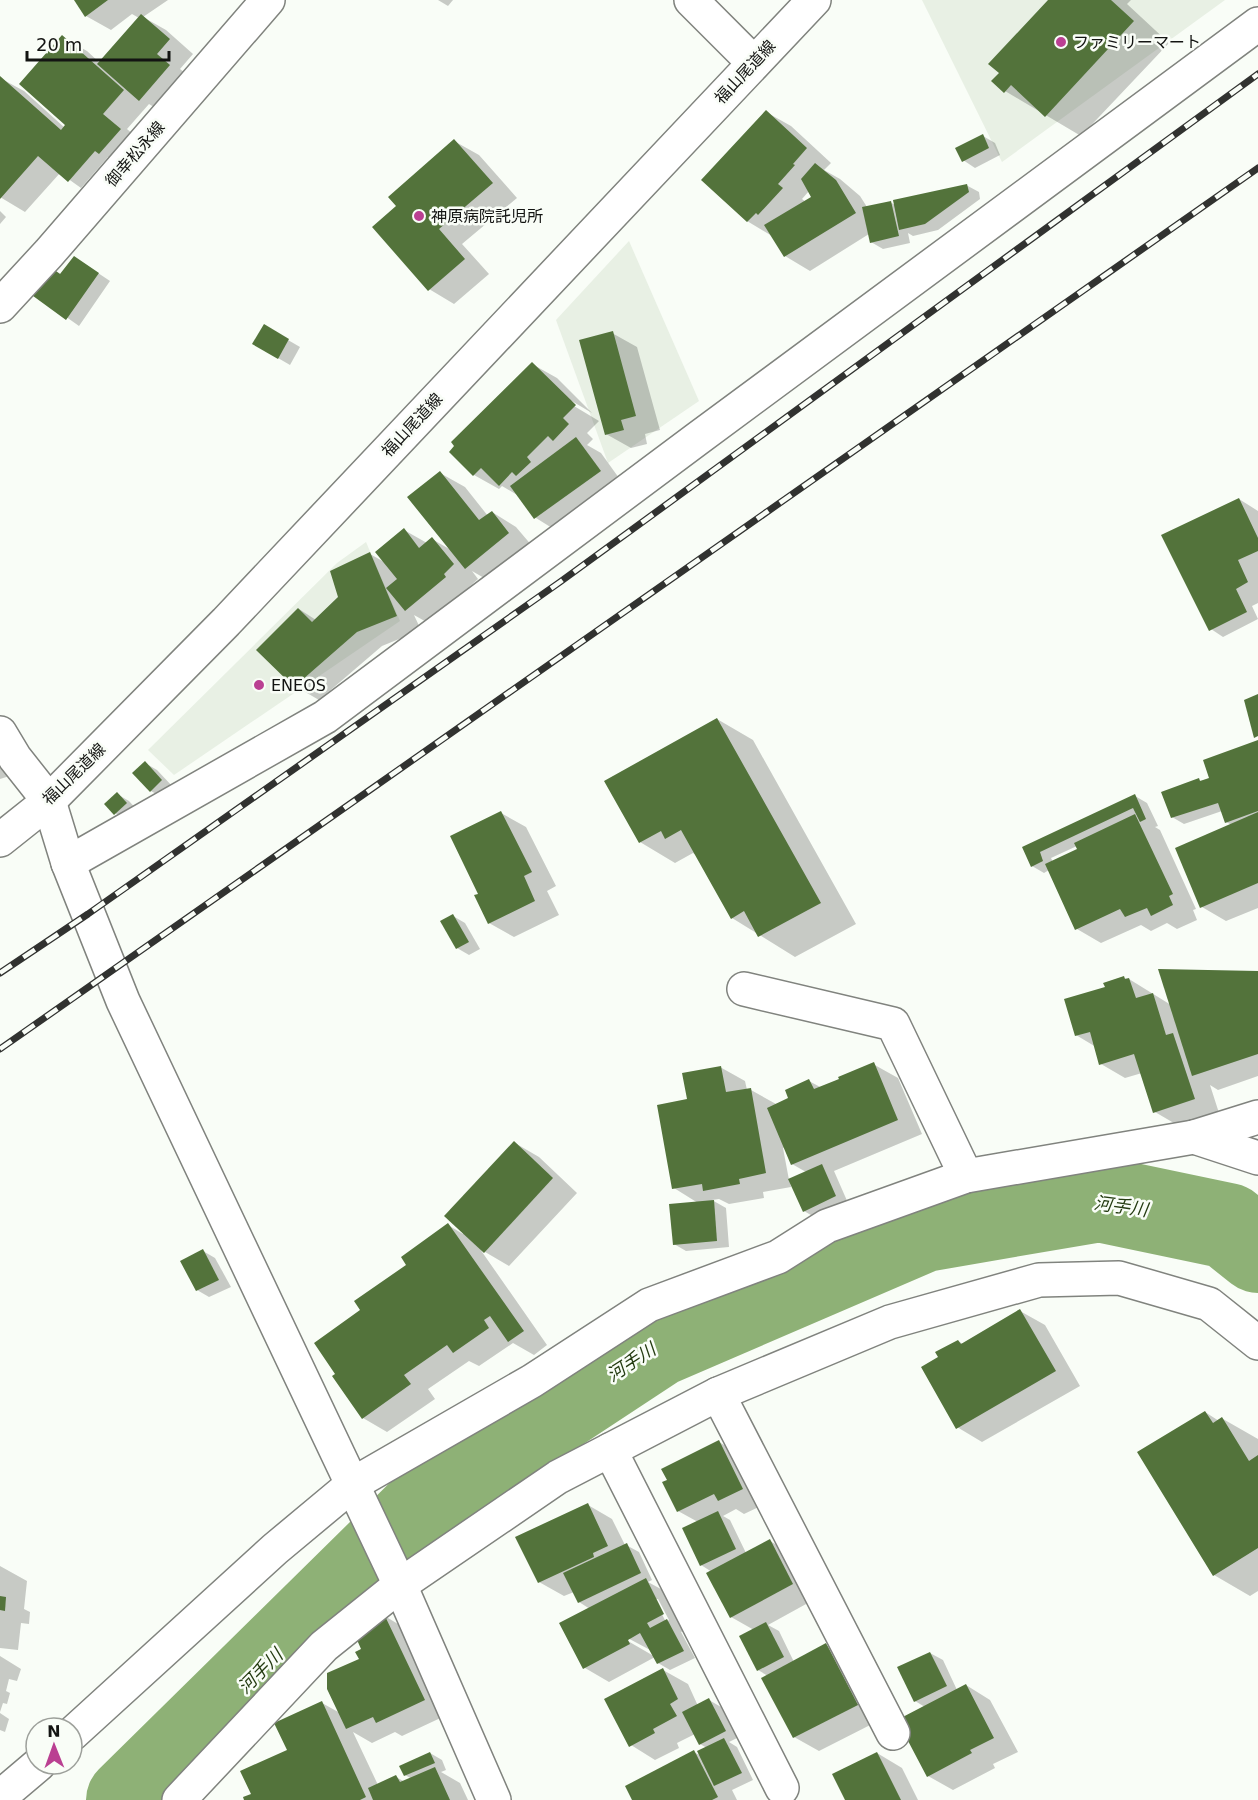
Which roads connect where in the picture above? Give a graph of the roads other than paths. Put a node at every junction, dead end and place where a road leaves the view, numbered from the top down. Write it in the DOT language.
graph roads {
  1 [pos="268,0"];
  2 [pos="691,0"];
  3 [pos="814,0"];
  4 [pos="1258,24"];
  5 [pos="754,63"];
  6 [pos="0,306"];
  7 [pos="0,733"];
  8 [pos="49,801"];
  9 [pos="0,840"];
  10 [pos="68,863"];
  11 [pos="744,989"];
  12 [pos="1258,1117"];
  13 [pos="1194,1137"];
  14 [pos="1258,1158"];
  15 [pos="966,1176"];
  16 [pos="1258,1343"];
  17 [pos="718,1394"];
  18 [pos="610,1450"];
  19 [pos="357,1493"];
  20 [pos="396,1577"];
  21 [pos="84,1723"];
  22 [pos="893,1733"];
  23 [pos="25,1776"];
  24 [pos="782,1788"];
  25 [pos="0,1797"];
  26 [pos="179,1800"];
  27 [pos="494,1800"];
  1 -- 6 [label="street, 御幸松永線"];
  2 -- 5 [label="street"];
  3 -- 5 [label="street, 福山尾道線"];
  4 -- 10 [label="street"];
  5 -- 8 [label="street, 福山尾道線"];
  7 -- 8 [label="street"];
  8 -- 9 [label="street, 福山尾道線"];
  8 -- 10 [label="street"];
  10 -- 19 [label="street"];
  11 -- 15 [label="street"];
  12 -- 13 [label="street"];
  13 -- 14 [label="street"];
  13 -- 15 [label="street"];
  15 -- 19 [label="street"];
  16 -- 17 [label="street"];
  17 -- 18 [label="street"];
  17 -- 22 [label="street"];
  18 -- 20 [label="street"];
  18 -- 24 [label="street"];
  19 -- 20 [label="street"];
  19 -- 21 [label="street"];
  20 -- 26 [label="street"];
  20 -- 27 [label="street"];
  23 -- 25 [label="street"];
}
